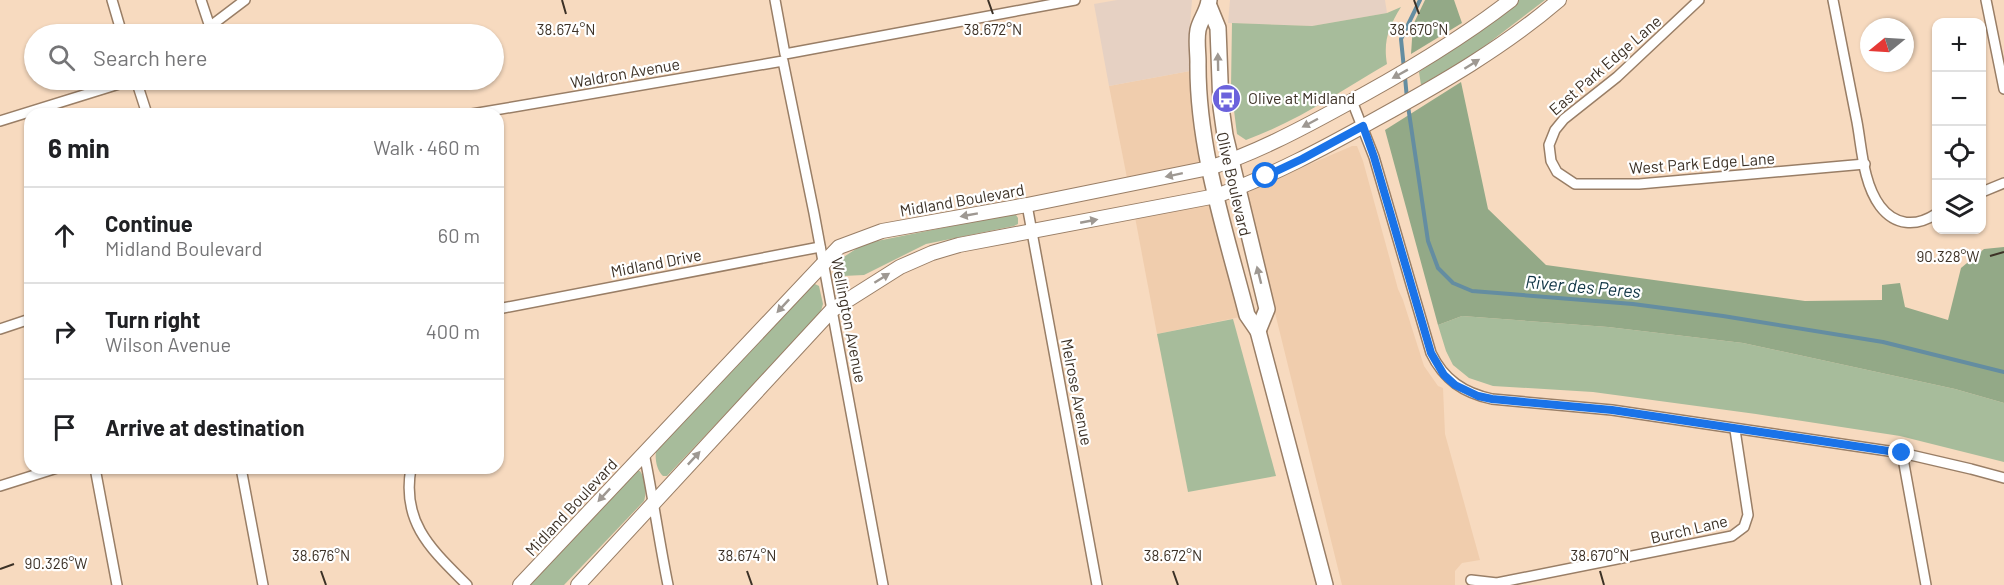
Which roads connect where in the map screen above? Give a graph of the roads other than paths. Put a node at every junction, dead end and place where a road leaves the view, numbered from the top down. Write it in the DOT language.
graph roads {
  1 [pos="112,0"];
  2 [pos="201,0"];
  3 [pos="245,0"];
  4 [pos="775,0"];
  5 [pos="1075,0"];
  6 [pos="1511,0"];
  7 [pos="1559,0"];
  8 [pos="1699,0"];
  9 [pos="1833,0"];
  10 [pos="1986,0"];
  11 [pos="1209,3"];
  12 [pos="119,24"];
  13 [pos="209,24"];
  14 [pos="214,24"];
  15 [pos="784,58"];
  16 [pos="2004,89"];
  17 [pos="101,90"];
  18 [pos="138,90"];
  19 [pos="1352,101"];
  20 [pos="42,108"];
  21 [pos="145,108"];
  22 [pos="504,108"];
  23 [pos="24,114"];
  24 [pos="0,121"];
  25 [pos="1363,126"];
  26 [pos="1231,161"];
  27 [pos="1551,161"];
  28 [pos="1865,164"];
  29 [pos="1209,168"];
  30 [pos="2004,183"];
  31 [pos="1238,189"];
  32 [pos="1986,190"];
  33 [pos="1216,196"];
  34 [pos="1027,205"];
  35 [pos="1932,216"];
  36 [pos="1031,233"];
  37 [pos="820,246"];
  38 [pos="823,263"];
  39 [pos="504,308"];
  40 [pos="832,310"];
  41 [pos="24,321"];
  42 [pos="0,329"];
  43 [pos="1258,331"];
  44 [pos="1735,430"];
  45 [pos="644,453"];
  46 [pos="1902,453"];
  47 [pos="38,474"];
  48 [pos="96,474"];
  49 [pos="242,474"];
  50 [pos="410,474"];
  51 [pos="2004,478"];
  52 [pos="0,486"];
  53 [pos="654,501"];
  54 [pos="1471,580"];
  55 [pos="117,585"];
  56 [pos="263,585"];
  57 [pos="467,585"];
  58 [pos="520,585"];
  59 [pos="578,585"];
  60 [pos="668,585"];
  61 [pos="883,585"];
  62 [pos="1097,585"];
  63 [pos="1325,585"];
  64 [pos="1926,585"];
  1 -- 12 [label="street"];
  2 -- 13 [label="street"];
  3 -- 14 [label="street"];
  4 -- 15 [label="street, Wellington Avenue"];
  5 -- 15 [label="street, Waldron Avenue"];
  6 -- 19 [label="main road, Midland Boulevard, one-way"];
  25 -- 7 [label="main road, one-way"];
  8 -- 27 [label="street, East Park Edge Lane"];
  9 -- 28 [label="street"];
  10 -- 16 [label="street"];
  26 -- 11 [label="main road, Olive Boulevard, one-way"];
  11 -- 29 [label="main road, Olive Boulevard"];
  15 -- 22 [label="street, Waldron Avenue"];
  15 -- 37 [label="street, Wellington Avenue"];
  17 -- 20 [label="street"];
  18 -- 21 [label="street"];
  19 -- 25 [label="street"];
  19 -- 26 [label="main road, Midland Boulevard, one-way"];
  23 -- 24 [label="street"];
  25 -- 31 [label="main road"];
  25 -- 44 [label="street"];
  26 -- 29 [label="main road, Midland Boulevard"];
  26 -- 31 [label="main road, Olive Boulevard"];
  27 -- 28 [label="street, West Park Edge Lane"];
  28 -- 35 [label="street"];
  29 -- 33 [label="main road, Olive Boulevard"];
  29 -- 34 [label="main road, Midland Boulevard, one-way"];
  30 -- 32 [label="street"];
  31 -- 33 [label="main road"];
  43 -- 31 [label="main road, Olive Boulevard, one-way"];
  36 -- 33 [label="main road, one-way"];
  33 -- 43 [label="main road, Olive Boulevard"];
  34 -- 36 [label="street, Melrose Avenue"];
  34 -- 38 [label="main road, Midland Boulevard, one-way"];
  40 -- 36 [label="main road, one-way"];
  36 -- 62 [label="street, Melrose Avenue"];
  37 -- 38 [label="street, Wellington Avenue"];
  37 -- 39 [label="street, Midland Drive"];
  38 -- 40 [label="street, Wellington Avenue"];
  38 -- 45 [label="main road, Midland Boulevard, one-way"];
  53 -- 40 [label="main road, one-way"];
  40 -- 61 [label="street, Wellington Avenue"];
  41 -- 42 [label="street"];
  43 -- 63 [label="main road, Olive Boulevard"];
  44 -- 46 [label="street"];
  44 -- 54 [label="street, Burch Lane"];
  45 -- 53 [label="street"];
  45 -- 58 [label="main road, Midland Boulevard, one-way"];
  46 -- 51 [label="street"];
  46 -- 64 [label="street"];
  47 -- 52 [label="street"];
  48 -- 55 [label="street"];
  49 -- 56 [label="street"];
  50 -- 57 [label="street"];
  53 -- 59 [label="main road"];
  53 -- 60 [label="street"];
}
